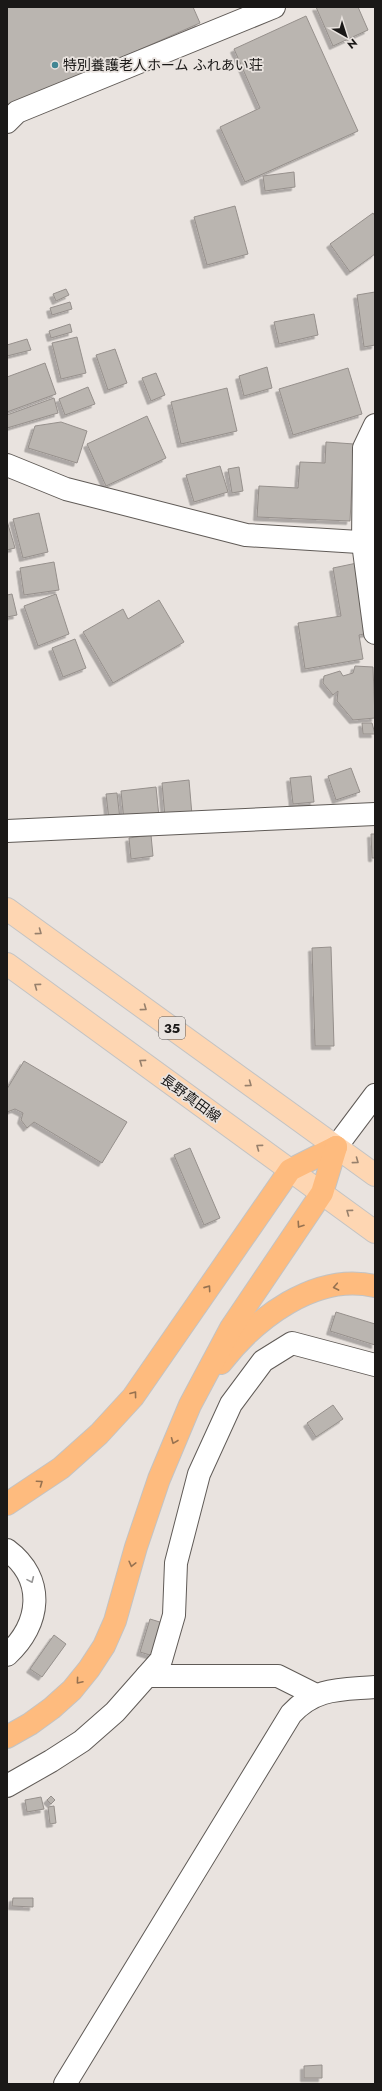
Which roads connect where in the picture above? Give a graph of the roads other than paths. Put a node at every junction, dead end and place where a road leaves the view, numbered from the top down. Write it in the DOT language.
graph roads {
  1 [pos="274,7"];
  2 [pos="7,122"];
  3 [pos="375,425"];
  4 [pos="7,465"];
  5 [pos="369,543"];
  6 [pos="375,633"];
  7 [pos="375,814"];
  8 [pos="7,831"];
  9 [pos="7,909"];
  10 [pos="7,964"];
  11 [pos="375,1095"];
  12 [pos="336,1147"];
  13 [pos="290,1170"];
  14 [pos="375,1175"];
  15 [pos="322,1193"];
  16 [pos="375,1232"];
  17 [pos="375,1286"];
  18 [pos="375,1365"];
  19 [pos="190,1405"];
  20 [pos="7,1504"];
  21 [pos="7,1550"];
  22 [pos="7,1655"];
  23 [pos="146,1676"];
  24 [pos="375,1688"];
  25 [pos="316,1695"];
  26 [pos="7,1737"];
  27 [pos="7,1786"];
  28 [pos="67,2080"];
  1 -- 2 [label="street"];
  3 -- 5 [label="street"];
  4 -- 5 [label="street"];
  5 -- 6 [label="street"];
  7 -- 8 [label="street"];
  9 -- 12 [label="main road, 35, one-way"];
  13 -- 10 [label="main road, 長野真田線, one-way"];
  11 -- 12 [label="street"];
  12 -- 13 [label="highway"];
  12 -- 14 [label="main road, 35, one-way"];
  12 -- 15 [label="highway"];
  13 -- 15 [label="main road, 長野真田線"];
  20 -- 13 [label="highway, one-way"];
  16 -- 15 [label="main road, 長野真田線, one-way"];
  15 -- 19 [label="highway, one-way"];
  17 -- 19 [label="highway, one-way"];
  18 -- 23 [label="street"];
  19 -- 26 [label="highway, one-way"];
  21 -- 22 [label="street, one-way"];
  23 -- 25 [label="street"];
  23 -- 27 [label="street"];
  24 -- 25 [label="street"];
  25 -- 28 [label="street"];
}
